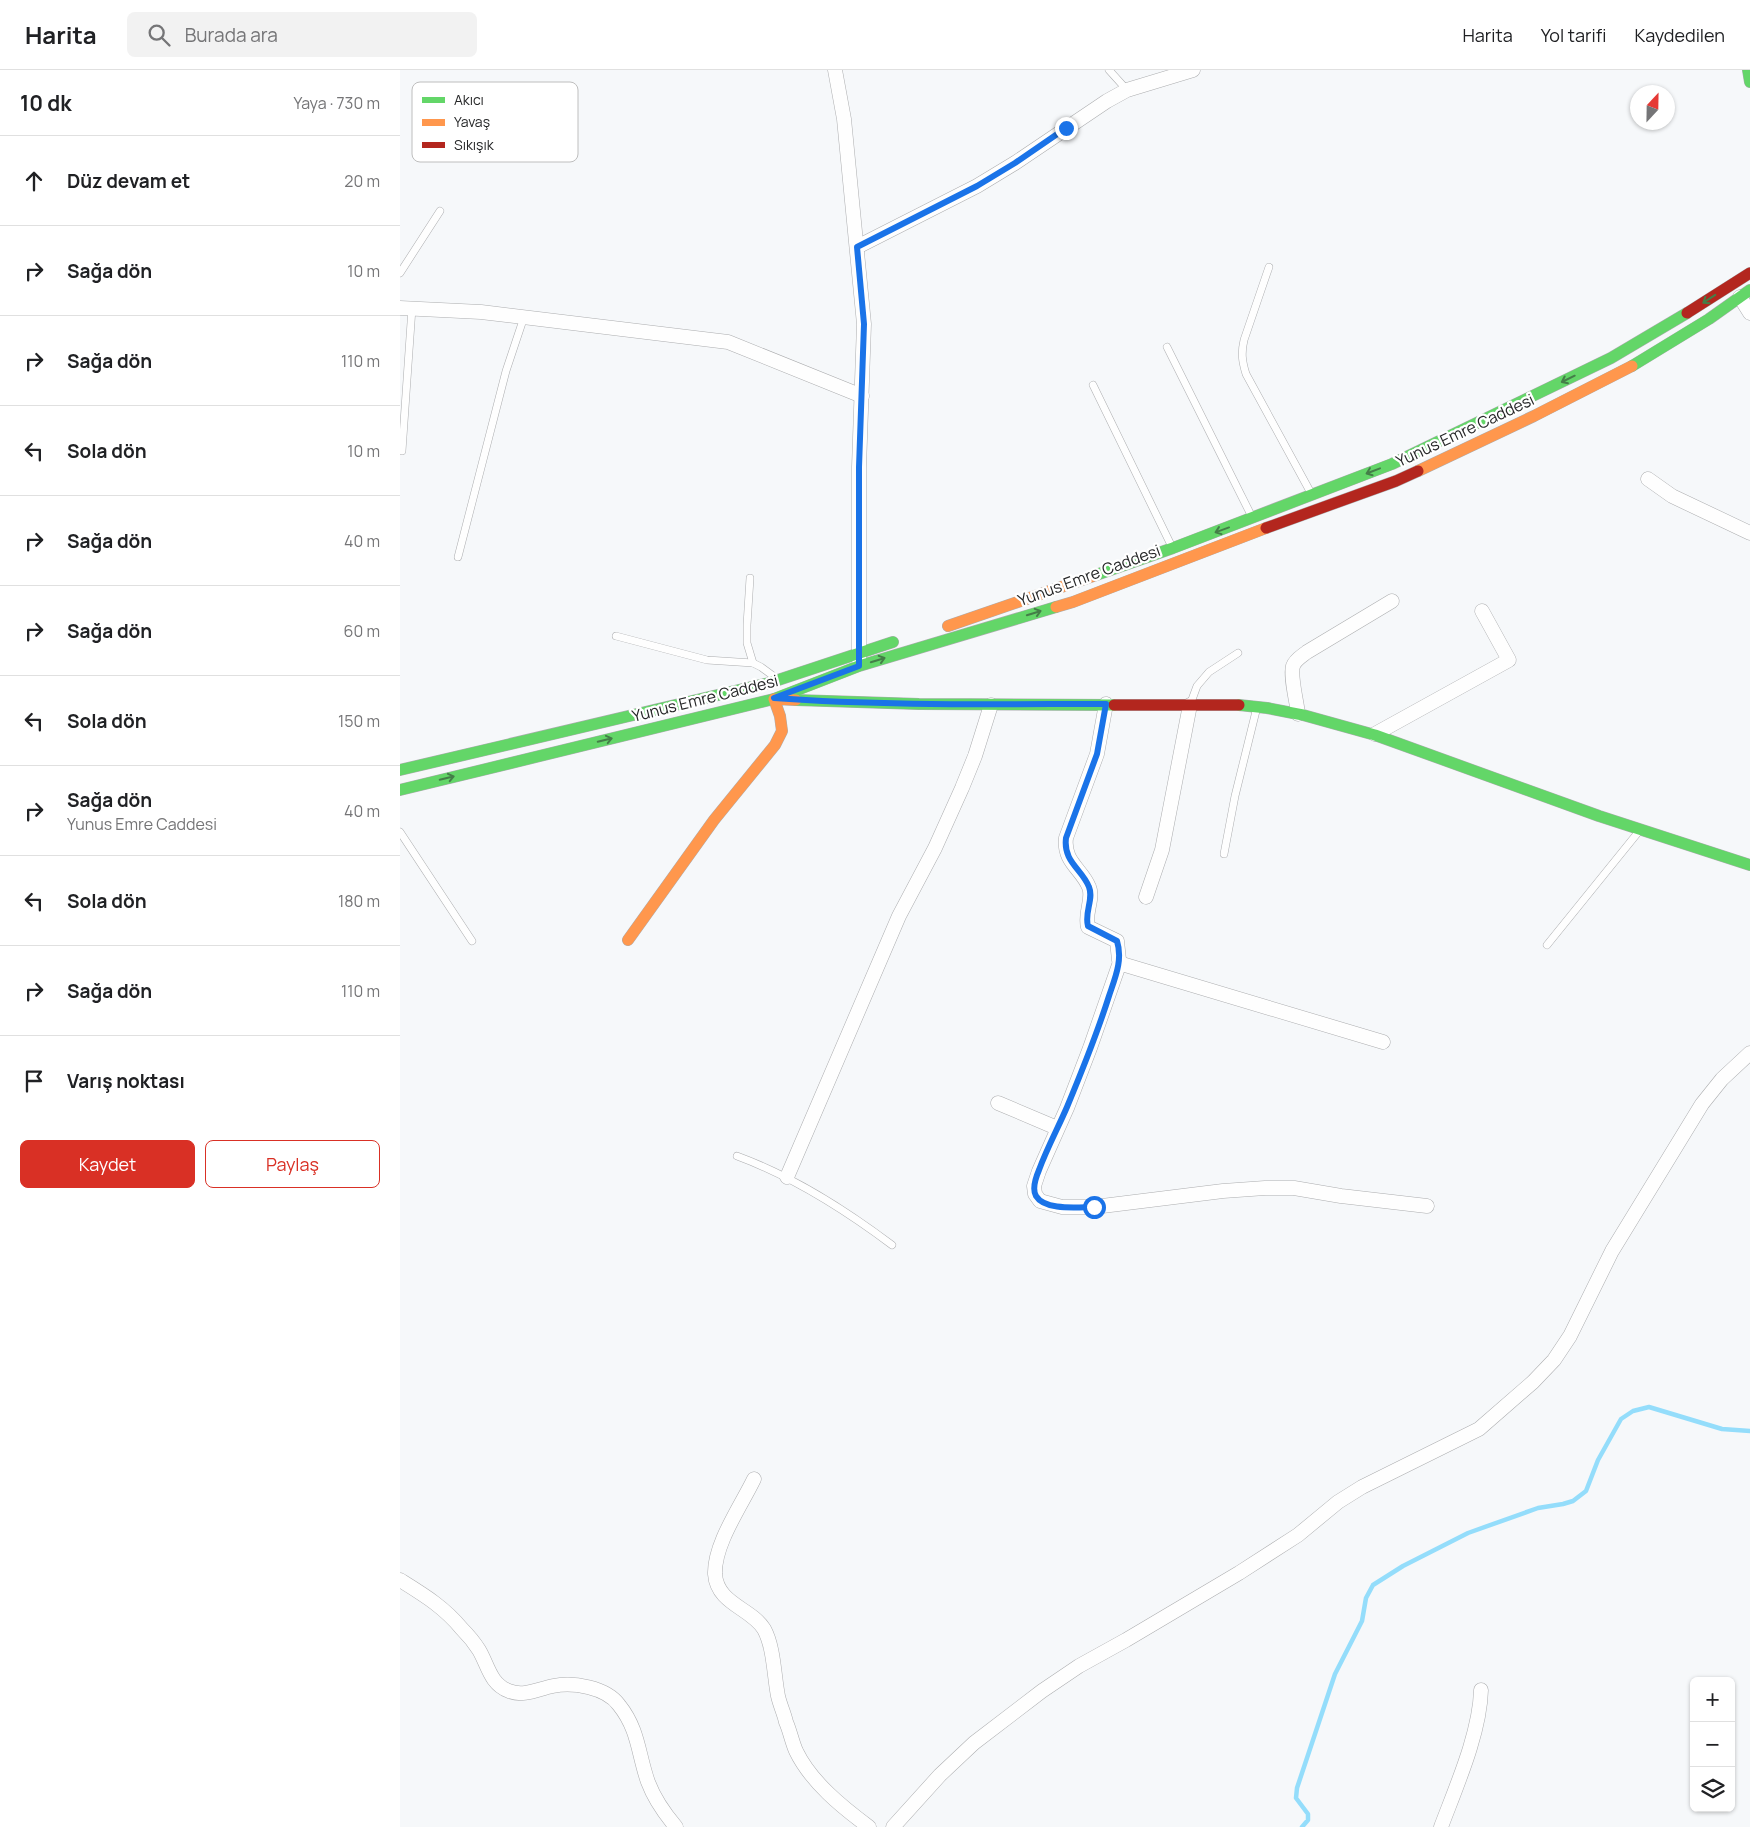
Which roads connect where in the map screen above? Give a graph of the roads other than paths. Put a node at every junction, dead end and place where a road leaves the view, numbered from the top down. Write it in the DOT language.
graph roads {
  1 [pos="835,70"];
  2 [pos="1109,70"];
  3 [pos="1193,70"];
  4 [pos="1748,70"];
  5 [pos="1166,73"];
  6 [pos="1750,82"];
  7 [pos="1127,90"];
  8 [pos="440,211"];
  9 [pos="857,247"];
  10 [pos="1269,267"];
  11 [pos="400,273"];
  12 [pos="1750,273"];
  13 [pos="1745,294"];
  14 [pos="406,308"];
  15 [pos="1750,313"];
  16 [pos="524,317"];
  17 [pos="1167,347"];
  18 [pos="1093,385"];
  19 [pos="862,396"];
  20 [pos="402,451"];
  21 [pos="1648,479"];
  22 [pos="1312,495"];
  23 [pos="1252,518"];
  24 [pos="1750,533"];
  25 [pos="1173,548"];
  26 [pos="458,557"];
  27 [pos="750,578"];
  28 [pos="1392,601"];
  29 [pos="1482,611"];
  30 [pos="940,629"];
  31 [pos="616,636"];
  32 [pos="904,639"];
  33 [pos="1238,652"];
  34 [pos="859,659"];
  35 [pos="753,663"];
  36 [pos="778,680"];
  37 [pos="774,698"];
  38 [pos="1106,704"];
  39 [pos="991,705"];
  40 [pos="1190,705"];
  41 [pos="1257,707"];
  42 [pos="1298,714"];
  43 [pos="1376,734"];
  44 [pos="400,770"];
  45 [pos="400,790"];
  46 [pos="1640,830"];
  47 [pos="400,832"];
  48 [pos="1224,854"];
  49 [pos="1750,865"];
  50 [pos="1146,897"];
  51 [pos="472,940"];
  52 [pos="628,940"];
  53 [pos="1547,945"];
  54 [pos="1120,962"];
  55 [pos="1383,1042"];
  56 [pos="1750,1053"];
  57 [pos="998,1103"];
  58 [pos="1057,1128"];
  59 [pos="737,1156"];
  60 [pos="787,1177"];
  61 [pos="1427,1206"];
  62 [pos="892,1245"];
  63 [pos="754,1480"];
  64 [pos="400,1580"];
  65 [pos="1481,1690"];
  66 [pos="676,1827"];
  67 [pos="869,1827"];
  68 [pos="893,1827"];
  69 [pos="1441,1827"];
  1 -- 9 [label="street"];
  2 -- 7 [label="lane"];
  3 -- 5 [label="street"];
  4 -- 6 [label="street"];
  5 -- 7 [label="street"];
  7 -- 9 [label="street"];
  8 -- 11 [label="lane"];
  9 -- 19 [label="street"];
  10 -- 22 [label="lane"];
  12 -- 22 [label="street, Yunus Emre Caddesi, one-way"];
  13 -- 15 [label="street"];
  34 -- 13 [label="street, Yunus Emre Caddesi, one-way"];
  14 -- 16 [label="street"];
  14 -- 20 [label="lane"];
  16 -- 19 [label="street"];
  16 -- 26 [label="lane"];
  17 -- 23 [label="lane"];
  18 -- 25 [label="lane"];
  19 -- 34 [label="street"];
  21 -- 24 [label="street"];
  22 -- 23 [label="street, Yunus Emre Caddesi"];
  23 -- 25 [label="street, Yunus Emre Caddesi, one-way"];
  25 -- 30 [label="street, Yunus Emre Caddesi"];
  27 -- 35 [label="lane"];
  28 -- 42 [label="street"];
  29 -- 43 [label="street"];
  31 -- 35 [label="lane"];
  32 -- 34 [label="street, Yunus Emre Caddesi"];
  33 -- 40 [label="lane"];
  34 -- 36 [label="street, Yunus Emre Caddesi"];
  34 -- 37 [label="street, Yunus Emre Caddesi"];
  35 -- 36 [label="lane"];
  36 -- 44 [label="street, Yunus Emre Caddesi"];
  37 -- 39 [label="street"];
  45 -- 37 [label="street, Yunus Emre Caddesi, one-way"];
  37 -- 52 [label="street"];
  38 -- 39 [label="street"];
  38 -- 40 [label="street"];
  38 -- 54 [label="street"];
  39 -- 60 [label="street"];
  40 -- 41 [label="street"];
  40 -- 50 [label="street"];
  41 -- 42 [label="street"];
  41 -- 48 [label="lane"];
  42 -- 43 [label="street"];
  43 -- 46 [label="street"];
  46 -- 49 [label="street"];
  46 -- 53 [label="lane"];
  47 -- 51 [label="lane"];
  54 -- 55 [label="street"];
  54 -- 58 [label="street"];
  56 -- 68 [label="street"];
  57 -- 58 [label="street"];
  58 -- 61 [label="street"];
  59 -- 60 [label="lane"];
  60 -- 62 [label="lane"];
  63 -- 67 [label="street"];
  64 -- 66 [label="street"];
  65 -- 69 [label="street"];
}
